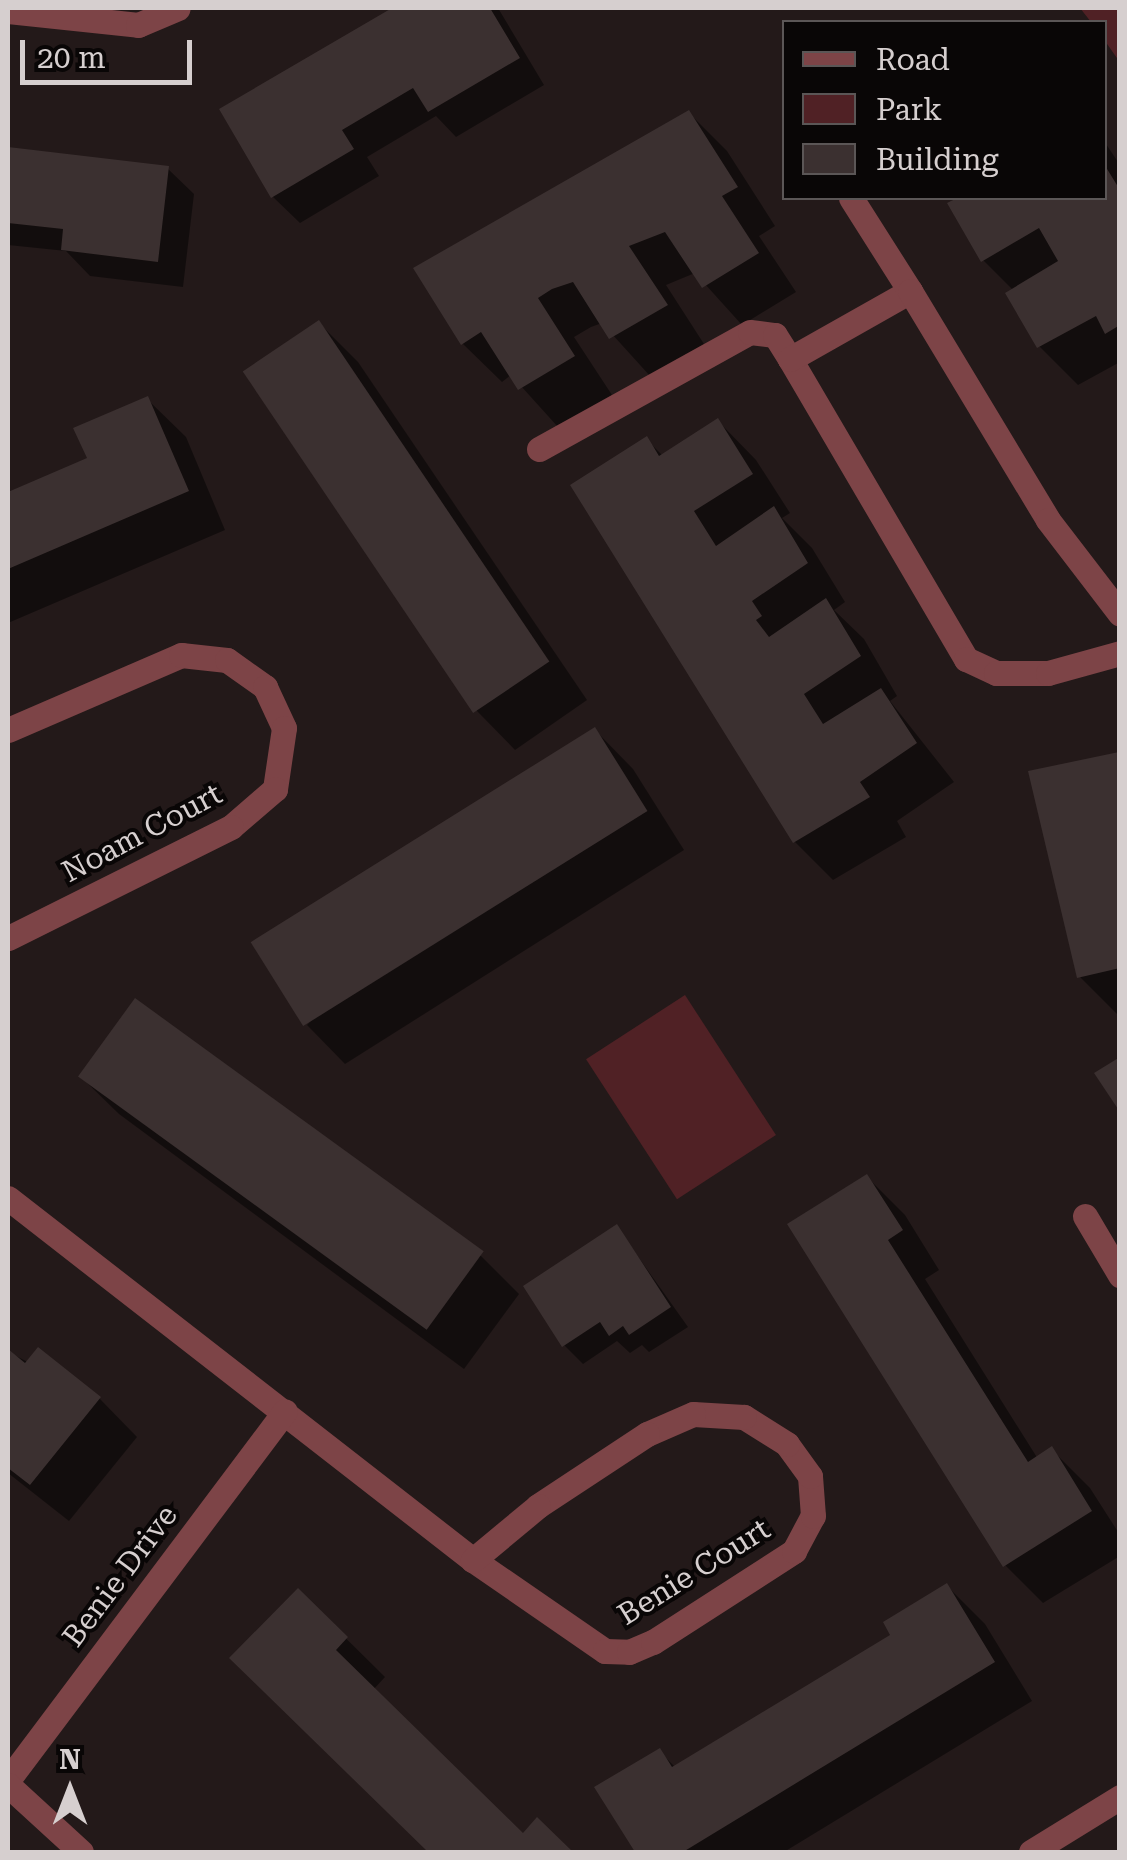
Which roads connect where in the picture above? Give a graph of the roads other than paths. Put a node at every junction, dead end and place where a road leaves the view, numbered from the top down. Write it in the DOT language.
graph roads {
  1 [pos="178,8"];
  2 [pos="8,12"];
  3 [pos="851,200"];
  4 [pos="910,291"];
  5 [pos="790,358"];
  6 [pos="539,449"];
  7 [pos="1120,614"];
  8 [pos="1120,652"];
  9 [pos="8,730"];
  10 [pos="8,938"];
  11 [pos="8,1198"];
  12 [pos="1085,1216"];
  13 [pos="1120,1275"];
  14 [pos="285,1411"];
  15 [pos="473,1560"];
  16 [pos="8,1782"];
  17 [pos="1120,1797"];
  18 [pos="81,1852"];
  19 [pos="1031,1852"];
  1 -- 2 [label="street"];
  3 -- 4 [label="street"];
  4 -- 5 [label="street"];
  4 -- 7 [label="street"];
  5 -- 6 [label="street"];
  5 -- 8 [label="street"];
  9 -- 10 [label="street, Noam Court"];
  11 -- 14 [label="street, Benie Court"];
  12 -- 13 [label="street"];
  14 -- 15 [label="street, Benie Court"];
  14 -- 16 [label="street, Benie Drive"];
  15 -- 15 [label="street, Benie Court"];
  16 -- 18 [label="street"];
  17 -- 19 [label="street"];
}
